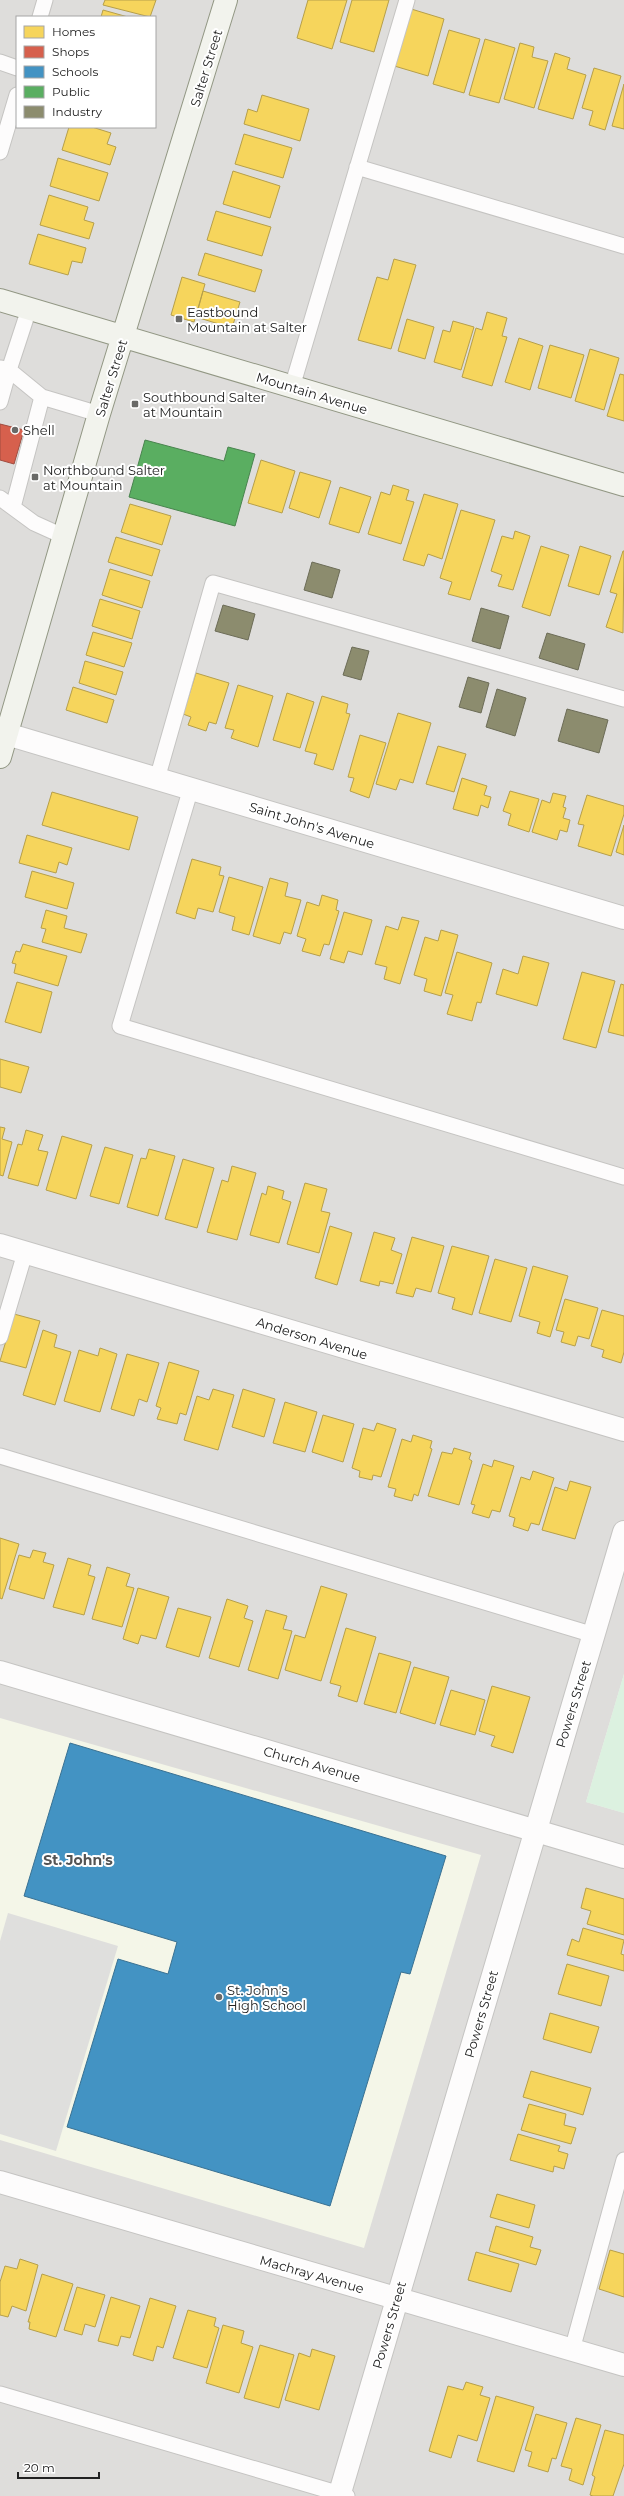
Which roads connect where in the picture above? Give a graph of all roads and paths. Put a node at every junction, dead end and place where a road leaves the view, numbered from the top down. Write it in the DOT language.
graph roads {
  1 [pos="45,0"];
  2 [pos="226,0"];
  3 [pos="407,0"];
  4 [pos="40,16"];
  5 [pos="0,62"];
  6 [pos="16,68"];
  7 [pos="16,98"];
  8 [pos="0,152"];
  9 [pos="357,167"];
  10 [pos="624,246"];
  11 [pos="0,300"];
  12 [pos="29,309"];
  13 [pos="123,337"];
  14 [pos="4,369"];
  15 [pos="292,387"];
  16 [pos="42,397"];
  17 [pos="0,402"];
  18 [pos="99,414"];
  19 [pos="624,485"];
  20 [pos="0,498"];
  21 [pos="13,507"];
  22 [pos="65,537"];
  23 [pos="624,699"];
  24 [pos="3,733"];
  25 [pos="0,757"];
  26 [pos="157,779"];
  27 [pos="190,788"];
  28 [pos="624,918"];
  29 [pos="624,1177"];
  30 [pos="0,1245"];
  31 [pos="25,1253"];
  32 [pos="0,1337"];
  33 [pos="624,1430"];
  34 [pos="0,1456"];
  35 [pos="624,1532"];
  36 [pos="594,1635"];
  37 [pos="0,1672"];
  38 [pos="536,1830"];
  39 [pos="624,1857"];
  40 [pos="624,2160"];
  41 [pos="0,2182"];
  42 [pos="397,2299"];
  43 [pos="572,2350"];
  44 [pos="624,2365"];
  45 [pos="0,2394"];
  46 [pos="342,2495"];
  1 -- 4 [label="lane"];
  2 -- 13 [label="main road, Salter Street"];
  3 -- 9 [label="lane"];
  5 -- 6 [label="lane"];
  7 -- 8 [label="lane"];
  9 -- 10 [label="lane"];
  9 -- 15 [label="lane"];
  11 -- 12 [label="main road, Mountain Avenue"];
  12 -- 13 [label="main road, Mountain Avenue"];
  12 -- 14 [label="lane"];
  13 -- 15 [label="main road, Mountain Avenue"];
  13 -- 18 [label="main road, Salter Street"];
  14 -- 16 [label="lane"];
  14 -- 17 [label="lane"];
  15 -- 19 [label="main road, Mountain Avenue"];
  16 -- 18 [label="lane"];
  16 -- 21 [label="lane"];
  18 -- 22 [label="main road, Salter Street"];
  20 -- 21 [label="lane"];
  21 -- 22 [label="lane"];
  22 -- 24 [label="main road, Salter Street"];
  23 -- 26 [label="lane"];
  24 -- 25 [label="main road, Salter Street"];
  24 -- 26 [label="street, Saint John's Avenue"];
  26 -- 27 [label="street, Saint John's Avenue"];
  27 -- 28 [label="street, Saint John's Avenue"];
  27 -- 29 [label="lane"];
  30 -- 31 [label="street, Anderson Avenue"];
  31 -- 32 [label="lane"];
  31 -- 33 [label="street, Anderson Avenue"];
  34 -- 36 [label="lane"];
  35 -- 36 [label="street, Powers Street"];
  36 -- 38 [label="street, Powers Street"];
  37 -- 38 [label="street, Church Avenue"];
  38 -- 39 [label="street, Church Avenue"];
  38 -- 42 [label="street, Powers Street"];
  40 -- 43 [label="lane"];
  41 -- 42 [label="street, Machray Avenue"];
  42 -- 43 [label="street, Machray Avenue"];
  42 -- 46 [label="street, Powers Street"];
  43 -- 44 [label="street, Machray Avenue"];
  45 -- 46 [label="lane"];
}
